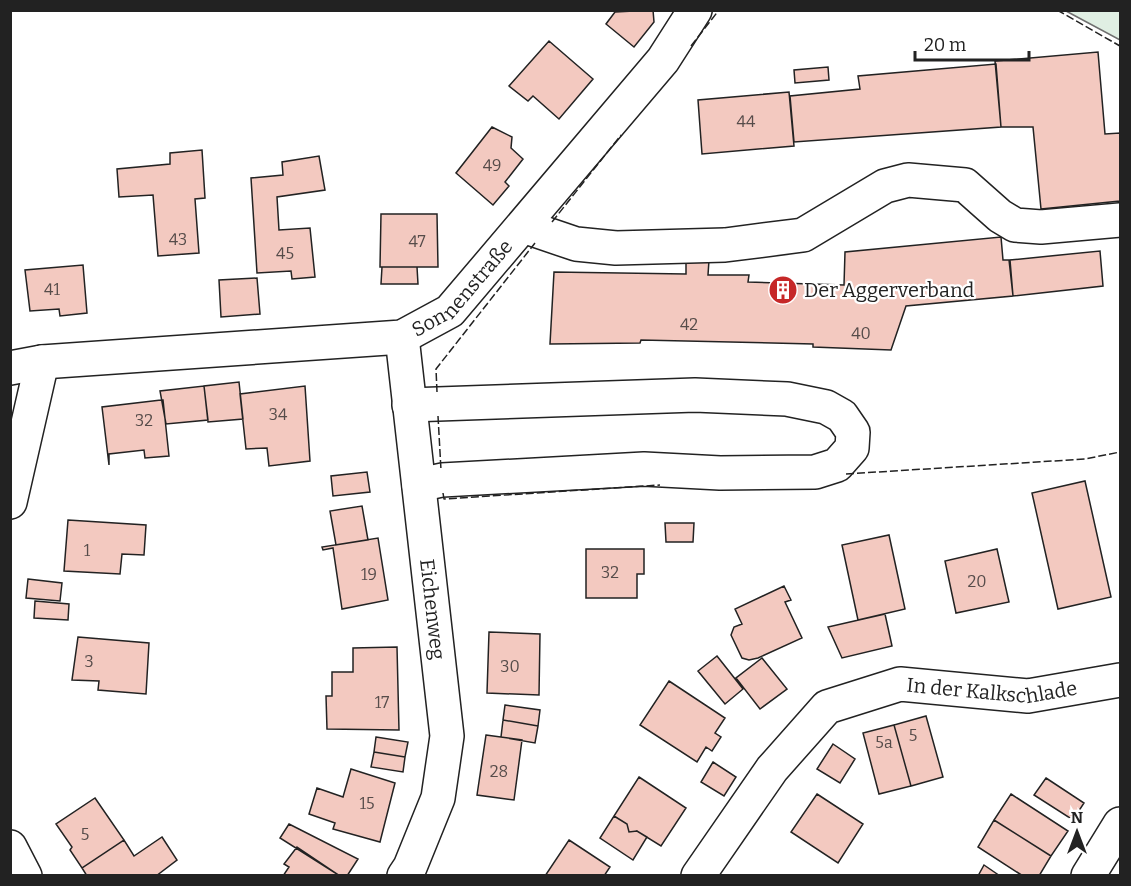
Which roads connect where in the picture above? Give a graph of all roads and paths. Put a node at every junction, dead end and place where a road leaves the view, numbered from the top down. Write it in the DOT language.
graph roads {
  1 [pos="695,10"];
  2 [pos="1120,220"];
  3 [pos="523,226"];
  4 [pos="402,337"];
  5 [pos="42,362"];
  6 [pos="10,368"];
  7 [pos="409,405"];
  8 [pos="418,485"];
  9 [pos="10,502"];
  10 [pos="1120,680"];
  11 [pos="1120,824"];
  12 [pos="10,847"];
  13 [pos="25,876"];
  14 [pos="404,876"];
  15 [pos="698,876"];
  16 [pos="1088,876"];
  1 -- 3 [label="street, Sonnenstraße"];
  2 -- 3 [label="street"];
  3 -- 4 [label="street, Sonnenstraße"];
  4 -- 5 [label="street, Sonnenstraße"];
  4 -- 7 [label="street, Eichenweg"];
  5 -- 6 [label="street, Sonnenstraße"];
  5 -- 9 [label="street"];
  7 -- 8 [label="street, Eichenweg"];
  7 -- 8 [label="street"];
  8 -- 14 [label="street, Eichenweg"];
  10 -- 15 [label="street, In der Kalkschlade"];
  11 -- 16 [label="street"];
  12 -- 13 [label="street"];
}
